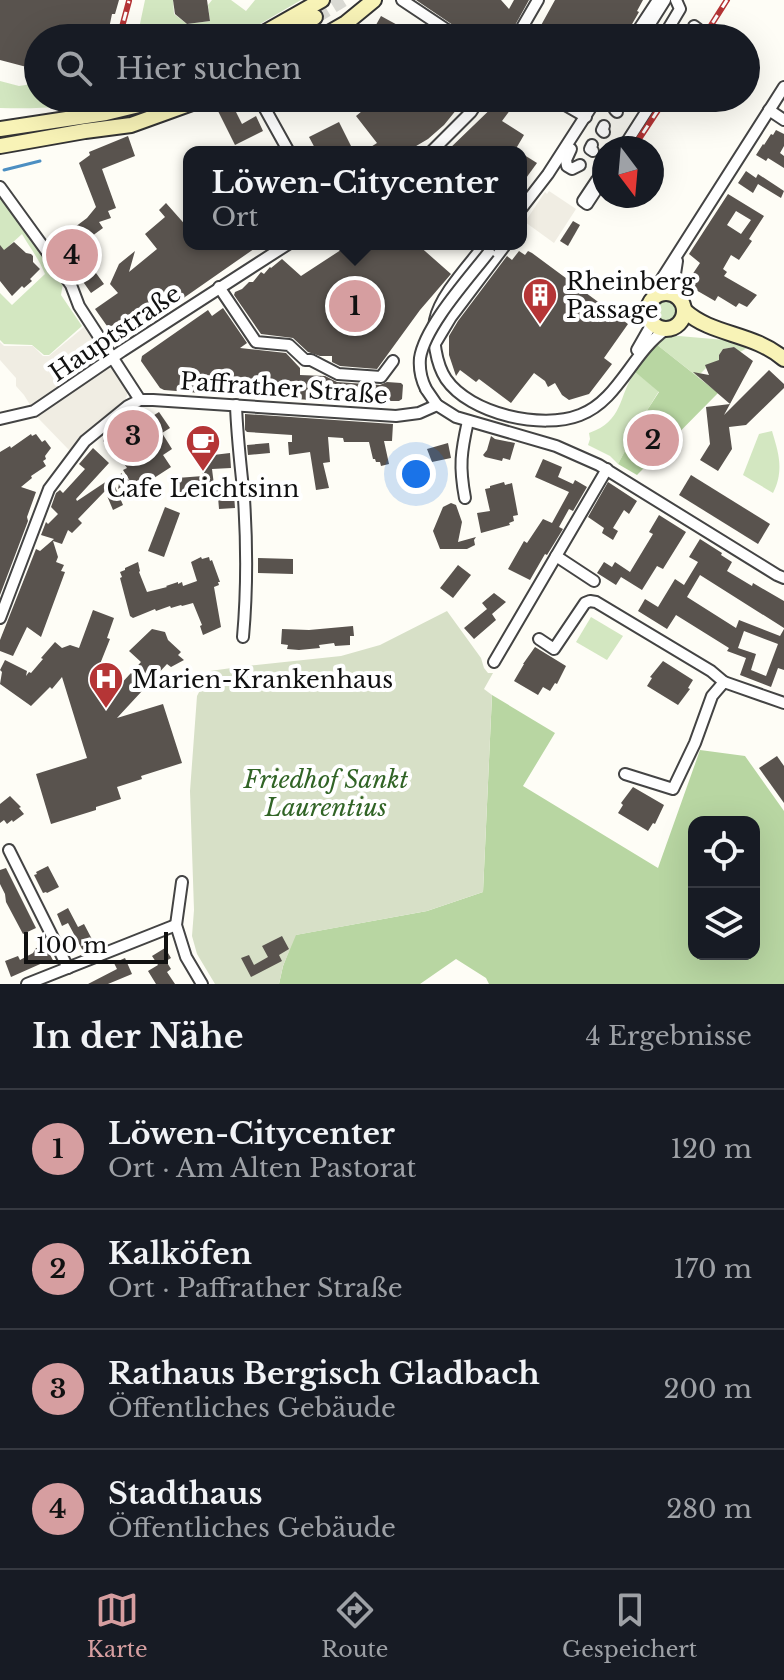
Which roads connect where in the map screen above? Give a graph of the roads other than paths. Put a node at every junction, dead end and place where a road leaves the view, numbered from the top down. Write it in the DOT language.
graph roads {
  1 [pos="322,0"];
  2 [pos="374,0"];
  3 [pos="402,0"];
  4 [pos="538,0"];
  5 [pos="658,0"];
  6 [pos="665,0"];
  7 [pos="676,0"];
  8 [pos="315,17"];
  9 [pos="280,24"];
  10 [pos="302,24"];
  11 [pos="344,24"];
  12 [pos="438,24"];
  13 [pos="524,24"];
  14 [pos="642,24"];
  15 [pos="650,24"];
  16 [pos="671,24"];
  17 [pos="784,87"];
  18 [pos="769,110"];
  19 [pos="110,112"];
  20 [pos="142,112"];
  21 [pos="167,112"];
  22 [pos="267,112"];
  23 [pos="471,112"];
  24 [pos="577,112"];
  25 [pos="589,112"];
  26 [pos="595,112"];
  27 [pos="643,112"];
  28 [pos="106,113"];
  29 [pos="586,117"];
  30 [pos="0,120"];
  31 [pos="784,120"];
  32 [pos="38,124"];
  33 [pos="0,129"];
  34 [pos="85,131"];
  35 [pos="628,136"];
  36 [pos="0,137"];
  37 [pos="53,137"];
  38 [pos="0,146"];
  39 [pos="286,146"];
  40 [pos="437,146"];
  41 [pos="580,165"];
  42 [pos="0,187"];
  43 [pos="527,201"];
  44 [pos="278,250"];
  45 [pos="487,250"];
  46 [pos="488,250"];
  47 [pos="501,250"];
  48 [pos="680,252"];
  49 [pos="219,287"];
  50 [pos="653,298"];
  51 [pos="682,304"];
  52 [pos="650,321"];
  53 [pos="668,330"];
  54 [pos="732,333"];
  55 [pos="436,342"];
  56 [pos="112,358"];
  57 [pos="784,359"];
  58 [pos="393,361"];
  59 [pos="628,370"];
  60 [pos="140,400"];
  61 [pos="236,405"];
  62 [pos="437,405"];
  63 [pos="0,419"];
  64 [pos="468,421"];
  65 [pos="607,469"];
  66 [pos="465,498"];
  67 [pos="556,556"];
  68 [pos="784,578"];
  69 [pos="594,581"];
  70 [pos="0,618"];
  71 [pos="243,637"];
  72 [pos="539,639"];
  73 [pos="494,662"];
  74 [pos="724,682"];
  75 [pos="784,703"];
  76 [pos="625,774"];
  77 [pos="9,850"];
  78 [pos="182,882"];
  79 [pos="176,925"];
  80 [pos="68,968"];
  81 [pos="27,984"];
  82 [pos="202,984"];
  1 -- 9 [label="main road"];
  2 -- 11 [label="main road"];
  3 -- 12 [label="street"];
  4 -- 13 [label="street"];
  5 -- 14 [label="street"];
  6 -- 15 [label="street"];
  7 -- 16 [label="street"];
  8 -- 10 [label="main road"];
  17 -- 18 [label="street"];
  18 -- 31 [label="street"];
  18 -- 48 [label="street"];
  19 -- 28 [label="main road"];
  20 -- 34 [label="main road"];
  21 -- 34 [label="main road"];
  22 -- 39 [label="street"];
  23 -- 40 [label="street"];
  24 -- 29 [label="street"];
  25 -- 29 [label="street"];
  26 -- 41 [label="street"];
  27 -- 35 [label="street"];
  28 -- 32 [label="main road"];
  29 -- 43 [label="street"];
  30 -- 32 [label="main road"];
  32 -- 33 [label="main road"];
  34 -- 37 [label="main road"];
  36 -- 37 [label="main road"];
  37 -- 38 [label="main road"];
  42 -- 56 [label="street"];
  44 -- 49 [label="street, Hauptstraße"];
  45 -- 55 [label="street"];
  46 -- 62 [label="street, bridge"];
  47 -- 55 [label="street"];
  48 -- 50 [label="street"];
  48 -- 51 [label="street"];
  49 -- 56 [label="street, Hauptstraße"];
  49 -- 58 [label="street"];
  50 -- 51 [label="main road"];
  50 -- 52 [label="main road"];
  51 -- 53 [label="main road"];
  51 -- 54 [label="main road"];
  52 -- 53 [label="main road"];
  52 -- 59 [label="street"];
  53 -- 54 [label="main road"];
  53 -- 59 [label="street"];
  54 -- 57 [label="main road"];
  55 -- 59 [label="street"];
  56 -- 60 [label="street"];
  56 -- 63 [label="street, Hauptstraße"];
  60 -- 61 [label="street, Paffrather Straße"];
  60 -- 70 [label="street"];
  61 -- 62 [label="street, Paffrather Straße"];
  61 -- 71 [label="street"];
  62 -- 64 [label="street"];
  64 -- 65 [label="street"];
  64 -- 66 [label="street"];
  65 -- 67 [label="street"];
  65 -- 68 [label="street"];
  67 -- 69 [label="street"];
  67 -- 73 [label="street"];
  72 -- 74 [label="street"];
  74 -- 75 [label="street"];
  74 -- 76 [label="street"];
  77 -- 80 [label="street"];
  78 -- 79 [label="street"];
  79 -- 80 [label="street"];
  79 -- 82 [label="street"];
  80 -- 81 [label="street"];
}
